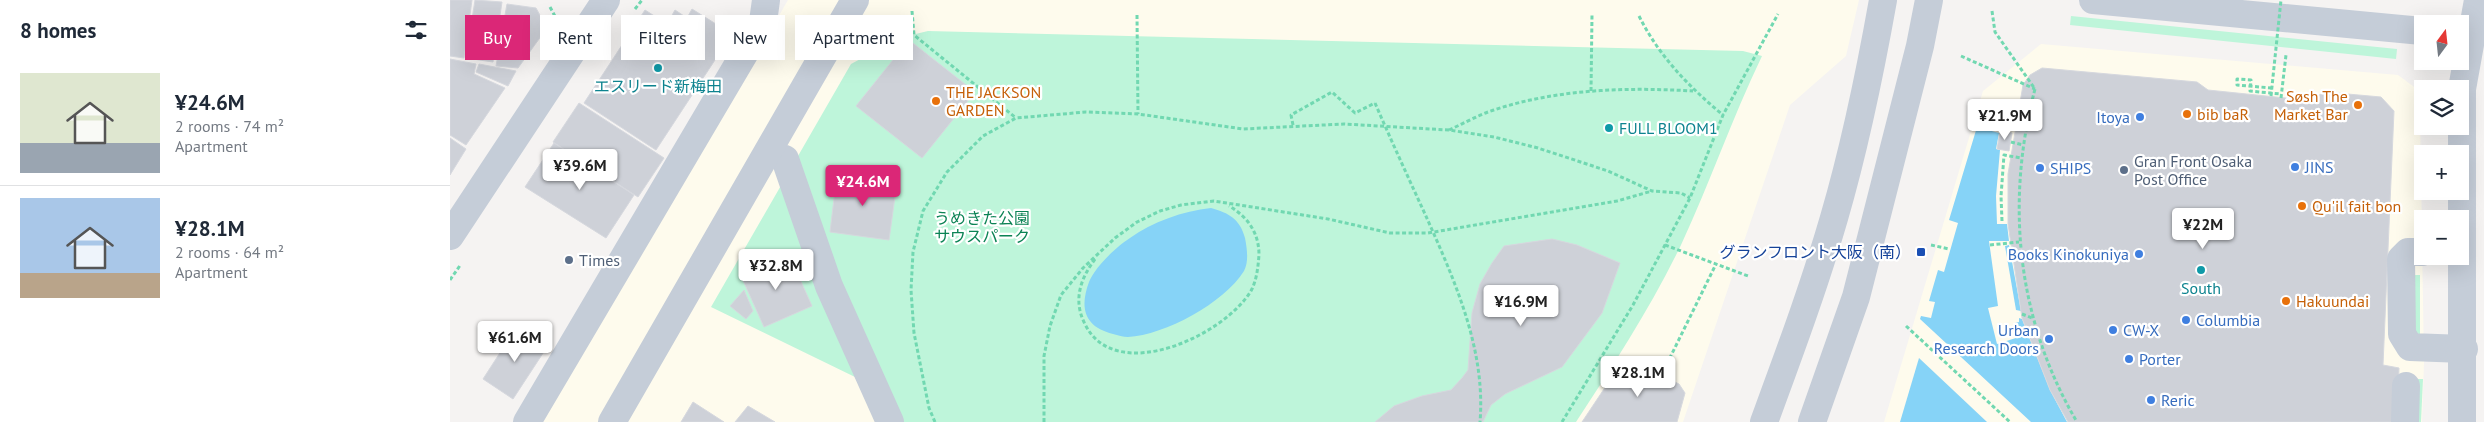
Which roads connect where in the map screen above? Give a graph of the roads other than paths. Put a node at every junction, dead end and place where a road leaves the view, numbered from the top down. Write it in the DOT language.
graph roads {
  1 [pos="606,0"];
  2 [pos="766,0"];
  3 [pos="1883,0"];
  4 [pos="1929,0"];
  5 [pos="2093,0"];
  6 [pos="2478,0"];
  7 [pos="855,1"];
  8 [pos="2414,30"];
  9 [pos="2471,33"];
  10 [pos="785,159"];
  11 [pos="2473,199"];
  12 [pos="458,208"];
  13 [pos="2469,218"];
  14 [pos="450,236"];
  15 [pos="2414,252"];
  16 [pos="2464,265"];
  17 [pos="2474,337"];
  18 [pos="2406,386"];
  19 [pos="527,422"];
  20 [pos="612,422"];
  21 [pos="890,422"];
  22 [pos="1764,422"];
  23 [pos="1812,422"];
  24 [pos="2405,422"];
  25 [pos="2462,422"];
  1 -- 12 [label="street"];
  2 -- 19 [label="street"];
  3 -- 22 [label="street"];
  4 -- 23 [label="street"];
  5 -- 8 [label="street"];
  6 -- 9 [label="street"];
  7 -- 20 [label="street"];
  9 -- 11 [label="street"];
  10 -- 21 [label="street"];
  11 -- 13 [label="street"];
  12 -- 14 [label="street"];
  15 -- 17 [label="street"];
  16 -- 17 [label="street"];
  17 -- 25 [label="street"];
  18 -- 24 [label="street"];
}
